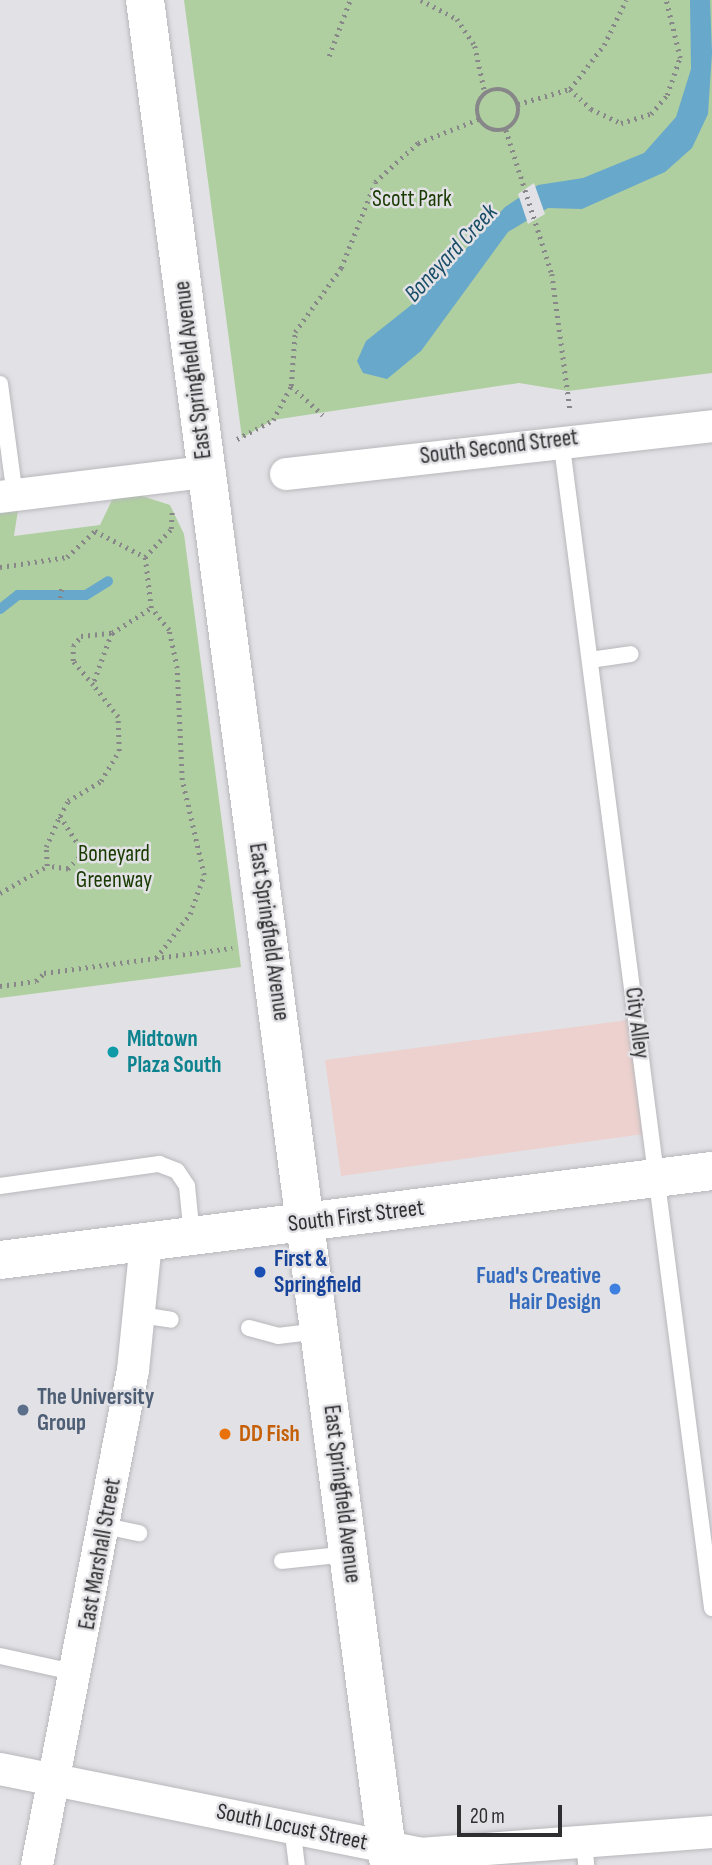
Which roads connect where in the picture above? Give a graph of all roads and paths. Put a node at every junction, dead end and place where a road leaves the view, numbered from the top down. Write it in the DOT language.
graph roads {
  1 [pos="145,0"];
  2 [pos="350,0"];
  3 [pos="421,0"];
  4 [pos="626,0"];
  5 [pos="666,0"];
  6 [pos="329,56"];
  7 [pos="570,89"];
  8 [pos="485,93"];
  9 [pos="519,104"];
  10 [pos="478,119"];
  11 [pos="506,130"];
  12 [pos="0,384"];
  13 [pos="291,386"];
  14 [pos="2,407"];
  15 [pos="323,415"];
  16 [pos="712,426"];
  17 [pos="568,438"];
  18 [pos="233,439"];
  19 [pos="205,472"];
  20 [pos="286,474"];
  21 [pos="7,496"];
  22 [pos="172,512"];
  23 [pos="145,557"];
  24 [pos="0,567"];
  25 [pos="62,585"];
  26 [pos="60,598"];
  27 [pos="151,608"];
  28 [pos="112,633"];
  29 [pos="631,654"];
  30 [pos="590,660"];
  31 [pos="93,685"];
  32 [pos="60,816"];
  33 [pos="47,866"];
  34 [pos="0,893"];
  35 [pos="271,944"];
  36 [pos="156,958"];
  37 [pos="0,986"];
  38 [pos="712,1171"];
  39 [pos="656,1177"];
  40 [pos="0,1186"];
  41 [pos="306,1223"];
  42 [pos="192,1236"];
  43 [pos="146,1241"];
  44 [pos="0,1260"];
  45 [pos="249,1328"];
  46 [pos="321,1331"];
  47 [pos="105,1526"];
  48 [pos="139,1533"];
  49 [pos="350,1554"];
  50 [pos="282,1562"];
  51 [pos="712,1608"];
  52 [pos="0,1657"];
  53 [pos="77,1673"];
  54 [pos="0,1769"];
  55 [pos="54,1779"];
  56 [pos="292,1826"];
  57 [pos="712,1832"];
  58 [pos="585,1853"];
  59 [pos="388,1856"];
  60 [pos="37,1865"];
  61 [pos="297,1865"];
  1 -- 19 [label="main road, East Springfield Avenue"];
  2 -- 6 [label="path"];
  3 -- 8 [label="path"];
  4 -- 7 [label="path"];
  5 -- 7 [label="path"];
  7 -- 9 [label="path"];
  8 -- 9 [label="path"];
  8 -- 10 [label="path"];
  9 -- 11 [label="path"];
  10 -- 11 [label="path"];
  10 -- 13 [label="path"];
  11 -- 17 [label="path"];
  12 -- 14 [label="lane"];
  13 -- 15 [label="path"];
  13 -- 18 [label="path"];
  14 -- 21 [label="lane"];
  16 -- 17 [label="street, South Second Street"];
  17 -- 20 [label="street, South Second Street"];
  17 -- 30 [label="lane, City Alley"];
  19 -- 21 [label="street"];
  19 -- 35 [label="main road, East Springfield Avenue"];
  22 -- 23 [label="path"];
  23 -- 24 [label="path"];
  23 -- 27 [label="path"];
  25 -- 26 [label="path"];
  27 -- 28 [label="path"];
  27 -- 36 [label="path"];
  28 -- 31 [label="path"];
  28 -- 31 [label="path"];
  29 -- 30 [label="lane"];
  30 -- 39 [label="lane, City Alley"];
  31 -- 32 [label="path"];
  32 -- 33 [label="path"];
  32 -- 33 [label="path"];
  33 -- 34 [label="path"];
  35 -- 36 [label="path"];
  35 -- 41 [label="main road, East Springfield Avenue"];
  36 -- 37 [label="path"];
  38 -- 39 [label="main road, South First Street"];
  39 -- 41 [label="main road, South First Street"];
  39 -- 51 [label="lane, City Alley"];
  40 -- 42 [label="lane"];
  41 -- 42 [label="main road, South First Street"];
  41 -- 46 [label="main road, East Springfield Avenue"];
  42 -- 43 [label="main road, South First Street"];
  43 -- 44 [label="main road, South First Street"];
  43 -- 47 [label="street, East Marshall Street"];
  45 -- 46 [label="lane"];
  46 -- 49 [label="main road, East Springfield Avenue"];
  47 -- 48 [label="lane"];
  47 -- 53 [label="street, East Marshall Street"];
  49 -- 50 [label="lane"];
  49 -- 59 [label="main road, East Springfield Avenue"];
  52 -- 53 [label="lane"];
  53 -- 55 [label="street, East Marshall Street"];
  54 -- 55 [label="street, South Locust Street"];
  55 -- 56 [label="street, South Locust Street"];
  55 -- 60 [label="street, East Marshall Street"];
  56 -- 59 [label="street, South Locust Street"];
  56 -- 61 [label="lane"];
  57 -- 58 [label="street, South Locust Street"];
  58 -- 59 [label="street, South Locust Street"];
}
